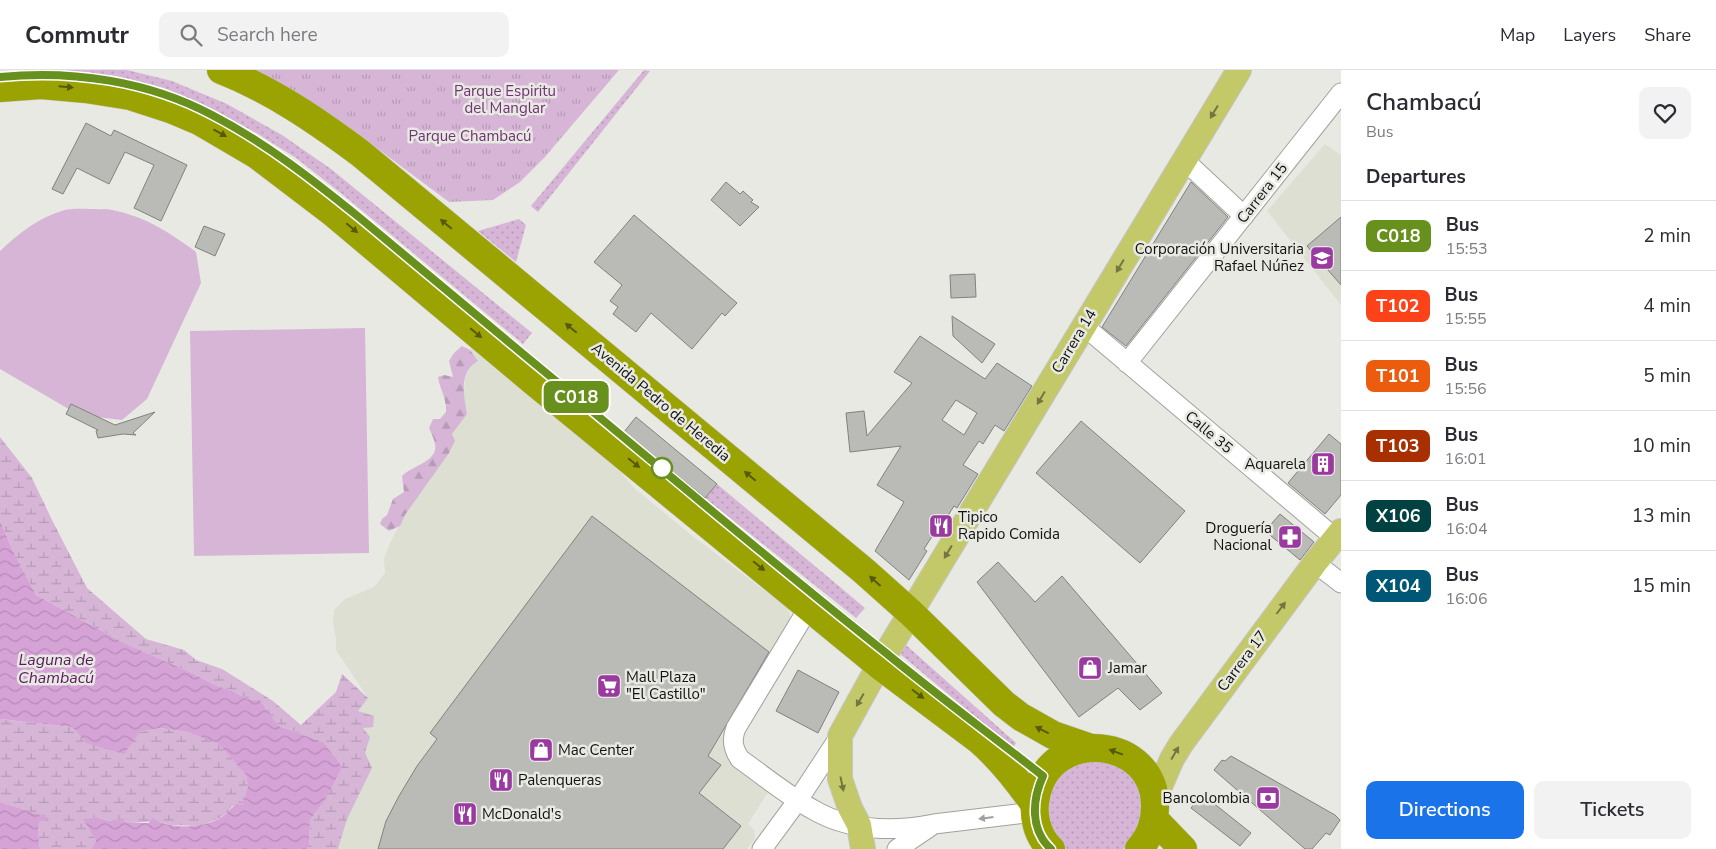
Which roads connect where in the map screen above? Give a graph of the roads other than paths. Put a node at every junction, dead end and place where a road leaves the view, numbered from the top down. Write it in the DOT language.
graph roads {
  1 [pos="221,70"];
  2 [pos="1239,70"];
  3 [pos="0,88"];
  4 [pos="1341,93"];
  5 [pos="1184,160"];
  6 [pos="1244,216"];
  7 [pos="1084,326"];
  8 [pos="1127,362"];
  9 [pos="1338,535"];
  10 [pos="1315,563"];
  11 [pos="1341,583"];
  12 [pos="809,607"];
  13 [pos="911,613"];
  14 [pos="879,665"];
  15 [pos="840,736"];
  16 [pos="1088,747"];
  17 [pos="798,800"];
  18 [pos="1034,808"];
  19 [pos="1155,809"];
  20 [pos="934,824"];
  21 [pos="859,826"];
  22 [pos="762,849"];
  23 [pos="864,849"];
  24 [pos="897,849"];
  25 [pos="1051,849"];
  26 [pos="1139,849"];
  27 [pos="1183,849"];
  13 -- 1 [label="highway, Avenida Pedro de Heredia, one-way"];
  2 -- 5 [label="main road, Carrera 14, one-way"];
  3 -- 12 [label="highway, one-way"];
  4 -- 6 [label="street, Carrera 15"];
  5 -- 6 [label="street"];
  5 -- 7 [label="main road, Carrera 14, one-way"];
  6 -- 8 [label="street, Carrera 15"];
  7 -- 8 [label="street, Calle 35"];
  7 -- 13 [label="main road, Carrera 14, one-way"];
  8 -- 9 [label="street, Calle 35"];
  9 -- 10 [label="main road, Carrera 17"];
  10 -- 11 [label="street"];
  19 -- 10 [label="main road, Carrera 17, one-way"];
  12 -- 14 [label="highway"];
  12 -- 17 [label="street"];
  13 -- 14 [label="main road, Carrera 14"];
  16 -- 13 [label="highway, Avenida Pedro de Heredia, one-way"];
  14 -- 15 [label="main road, Carrera 14, one-way"];
  14 -- 18 [label="highway, one-way"];
  15 -- 17 [label="street"];
  15 -- 21 [label="main road, one-way"];
  16 -- 18 [label="highway"];
  19 -- 16 [label="highway, Avenida Pedro de Heredia, one-way"];
  17 -- 21 [label="street"];
  17 -- 22 [label="street"];
  18 -- 20 [label="street, one-way"];
  18 -- 25 [label="highway"];
  19 -- 26 [label="highway"];
  19 -- 27 [label="highway"];
  20 -- 21 [label="street"];
  20 -- 24 [label="street"];
  21 -- 23 [label="main road"];
}
